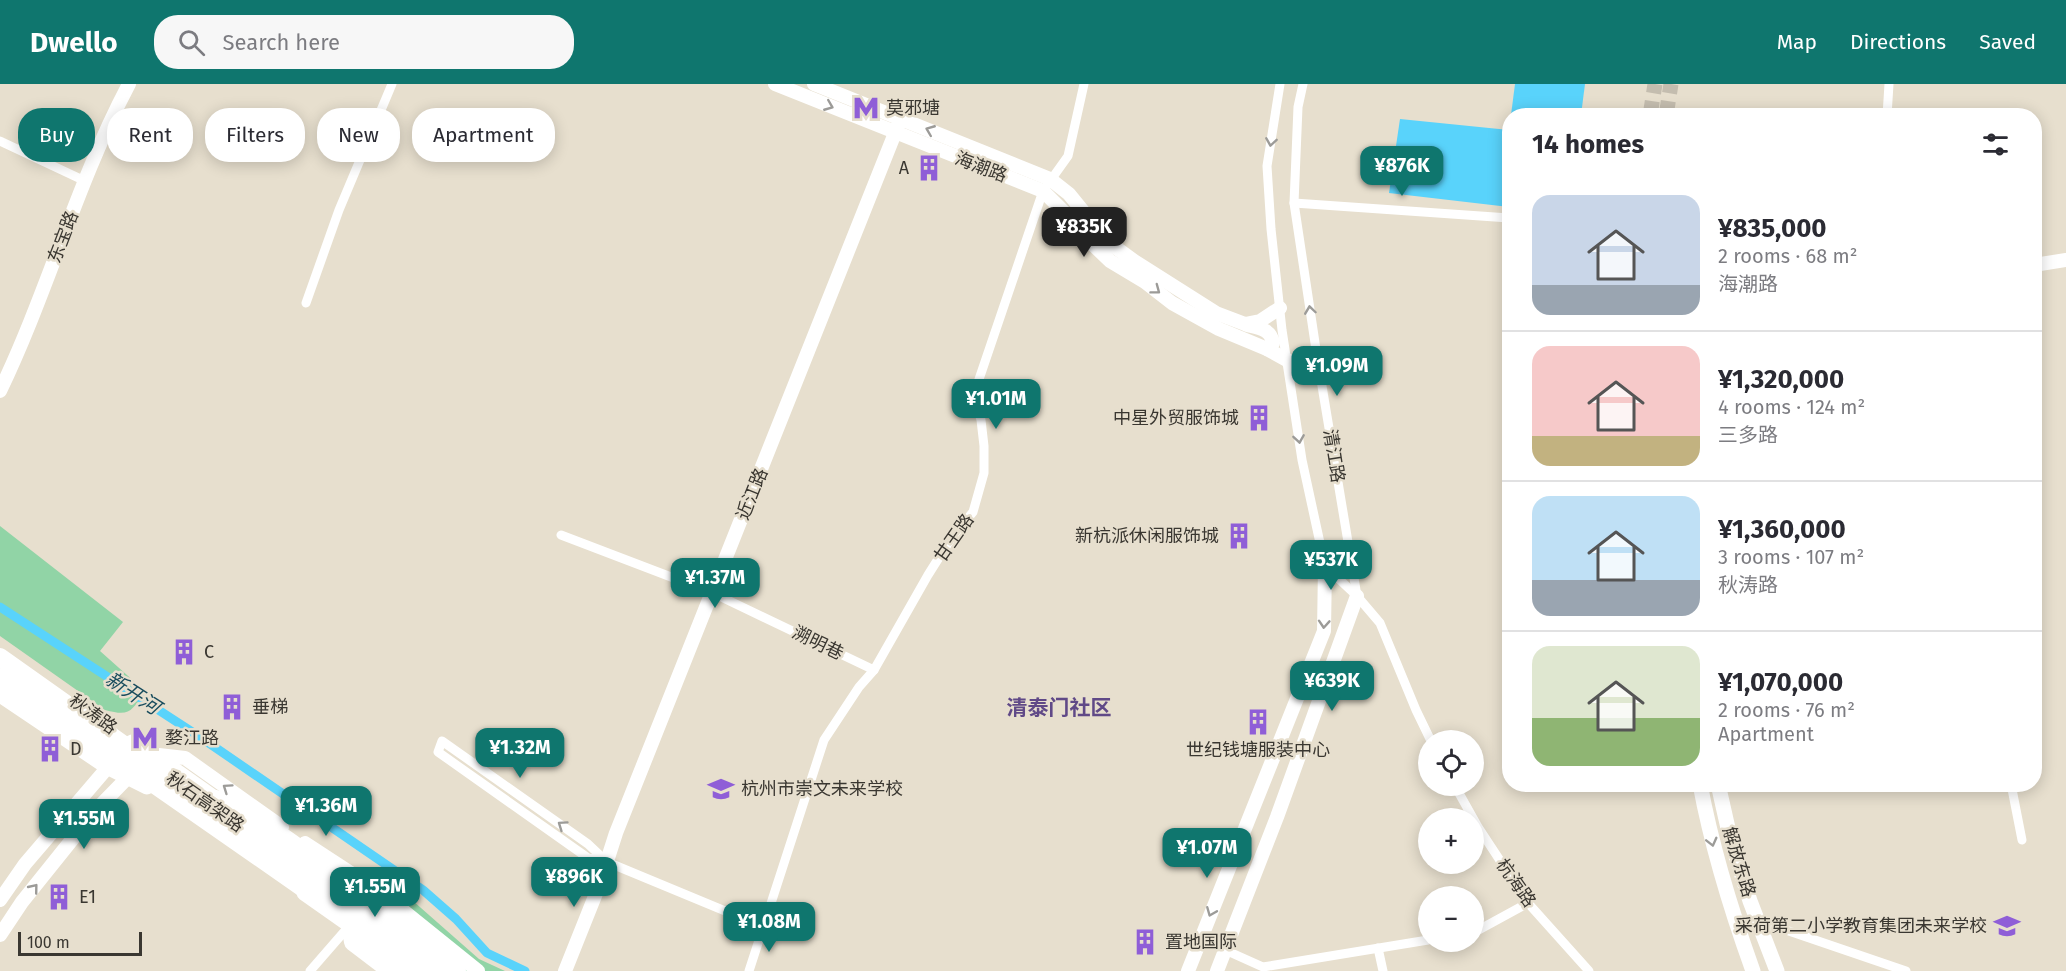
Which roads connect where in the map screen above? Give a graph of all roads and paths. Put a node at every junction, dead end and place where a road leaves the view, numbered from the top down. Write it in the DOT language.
graph roads {
  1 [pos="129,84"];
  2 [pos="392,84"];
  3 [pos="775,84"];
  4 [pos="814,84"];
  5 [pos="1084,84"];
  6 [pos="1280,84"];
  7 [pos="1303,84"];
  8 [pos="1889,84"];
  9 [pos="1888,108"];
  10 [pos="901,118"];
  11 [pos="895,133"];
  12 [pos="0,141"];
  13 [pos="85,181"];
  14 [pos="1046,185"];
  15 [pos="1294,203"];
  16 [pos="1502,218"];
  17 [pos="2066,260"];
  18 [pos="2042,264"];
  19 [pos="306,303"];
  20 [pos="1280,308"];
  21 [pos="1245,324"];
  22 [pos="1267,349"];
  23 [pos="1287,360"];
  24 [pos="0,391"];
  25 [pos="561,535"];
  26 [pos="1324,566"];
  27 [pos="713,593"];
  28 [pos="1357,596"];
  29 [pos="0,648"];
  30 [pos="0,657"];
  31 [pos="874,670"];
  32 [pos="0,677"];
  33 [pos="0,695"];
  34 [pos="1426,730"];
  35 [pos="130,741"];
  36 [pos="151,753"];
  37 [pos="107,767"];
  38 [pos="128,778"];
  39 [pos="1702,792"];
  40 [pos="1720,792"];
  41 [pos="2013,792"];
  42 [pos="1461,796"];
  43 [pos="216,799"];
  44 [pos="2022,840"];
  45 [pos="607,862"];
  46 [pos="380,892"];
  47 [pos="0,900"];
  48 [pos="1528,903"];
  49 [pos="366,908"];
  50 [pos="350,926"];
  51 [pos="764,927"];
  52 [pos="1484,927"];
  53 [pos="1762,931"];
  54 [pos="0,935"];
  55 [pos="1418,942"];
  56 [pos="1378,948"];
  57 [pos="1225,950"];
  58 [pos="567,968"];
  59 [pos="310,971"];
  60 [pos="390,971"];
  61 [pos="415,971"];
  62 [pos="436,971"];
  63 [pos="448,971"];
  64 [pos="457,971"];
  65 [pos="478,971"];
  66 [pos="749,971"];
  67 [pos="1188,971"];
  68 [pos="1217,971"];
  69 [pos="1383,971"];
  70 [pos="1589,971"];
  71 [pos="1753,971"];
  72 [pos="1777,971"];
  73 [pos="1906,971"];
  1 -- 13 [label="main road, 东宝路"];
  2 -- 19 [label="street"];
  3 -- 11 [label="main road, 海潮路, one-way"];
  4 -- 10 [label="main road, 海潮路"];
  5 -- 14 [label="street, 甘王路"];
  6 -- 20 [label="street, 清江路, one-way"];
  7 -- 15 [label="street, 清江路"];
  8 -- 9 [label="street"];
  10 -- 11 [label="main road, 近江路"];
  14 -- 10 [label="main road, 海潮路, one-way"];
  11 -- 14 [label="main road, 海潮路"];
  11 -- 27 [label="main road, 近江路"];
  12 -- 13 [label="street"];
  13 -- 24 [label="main road, 东宝路"];
  14 -- 21 [label="main road, 海潮路"];
  14 -- 22 [label="main road, 海潮路, one-way"];
  14 -- 31 [label="street, 甘王路"];
  15 -- 16 [label="street"];
  28 -- 15 [label="street, 清江路, one-way"];
  17 -- 18 [label="main road"];
  20 -- 21 [label="main road"];
  20 -- 23 [label="street, 清江路"];
  21 -- 22 [label="main road, 海潮路"];
  22 -- 23 [label="main road, 海潮路"];
  23 -- 26 [label="street, 清江路, one-way"];
  25 -- 27 [label="street, 溯明巷"];
  26 -- 28 [label="street"];
  26 -- 67 [label="main road, 清江路, one-way"];
  27 -- 31 [label="street, 溯明巷"];
  27 -- 45 [label="main road, 近江路"];
  28 -- 34 [label="street"];
  28 -- 57 [label="main road, 清江路"];
  29 -- 35 [label="main road, 秋涛路"];
  30 -- 62 [label="highway, 秋石高架路"];
  31 -- 51 [label="street, 甘王路"];
  32 -- 61 [label="highway, 秋石高架路"];
  33 -- 37 [label="main road, 秋涛路"];
  35 -- 36 [label="main road, 秋涛路"];
  35 -- 37 [label="main road"];
  36 -- 38 [label="main road"];
  36 -- 43 [label="main road, 秋涛路"];
  46 -- 36 [label="main road, one-way"];
  37 -- 38 [label="main road, 秋涛路"];
  37 -- 47 [label="main road"];
  38 -- 50 [label="main road, 秋涛路"];
  54 -- 38 [label="main road, one-way"];
  39 -- 71 [label="main road, 解放东路, one-way"];
  40 -- 53 [label="main road, 解放东路"];
  41 -- 44 [label="street"];
  42 -- 48 [label="street, 杭海路"];
  43 -- 49 [label="main road, 秋涛路"];
  43 -- 64 [label="highway"];
  45 -- 45 [label="street, one-way"];
  45 -- 51 [label="street"];
  45 -- 58 [label="main road, 近江路"];
  46 -- 49 [label="street"];
  46 -- 65 [label="main road"];
  48 -- 52 [label="street"];
  48 -- 70 [label="street, 杭海路"];
  49 -- 50 [label="street"];
  49 -- 63 [label="main road, 秋涛路"];
  50 -- 59 [label="street"];
  50 -- 60 [label="highway"];
  50 -- 61 [label="main road, 秋涛路"];
  51 -- 66 [label="street, 甘王路"];
  53 -- 72 [label="main road, 解放东路"];
  53 -- 73 [label="street"];
  55 -- 56 [label="street"];
  56 -- 57 [label="street"];
  56 -- 69 [label="street"];
  57 -- 68 [label="main road, 清江路"];
}
